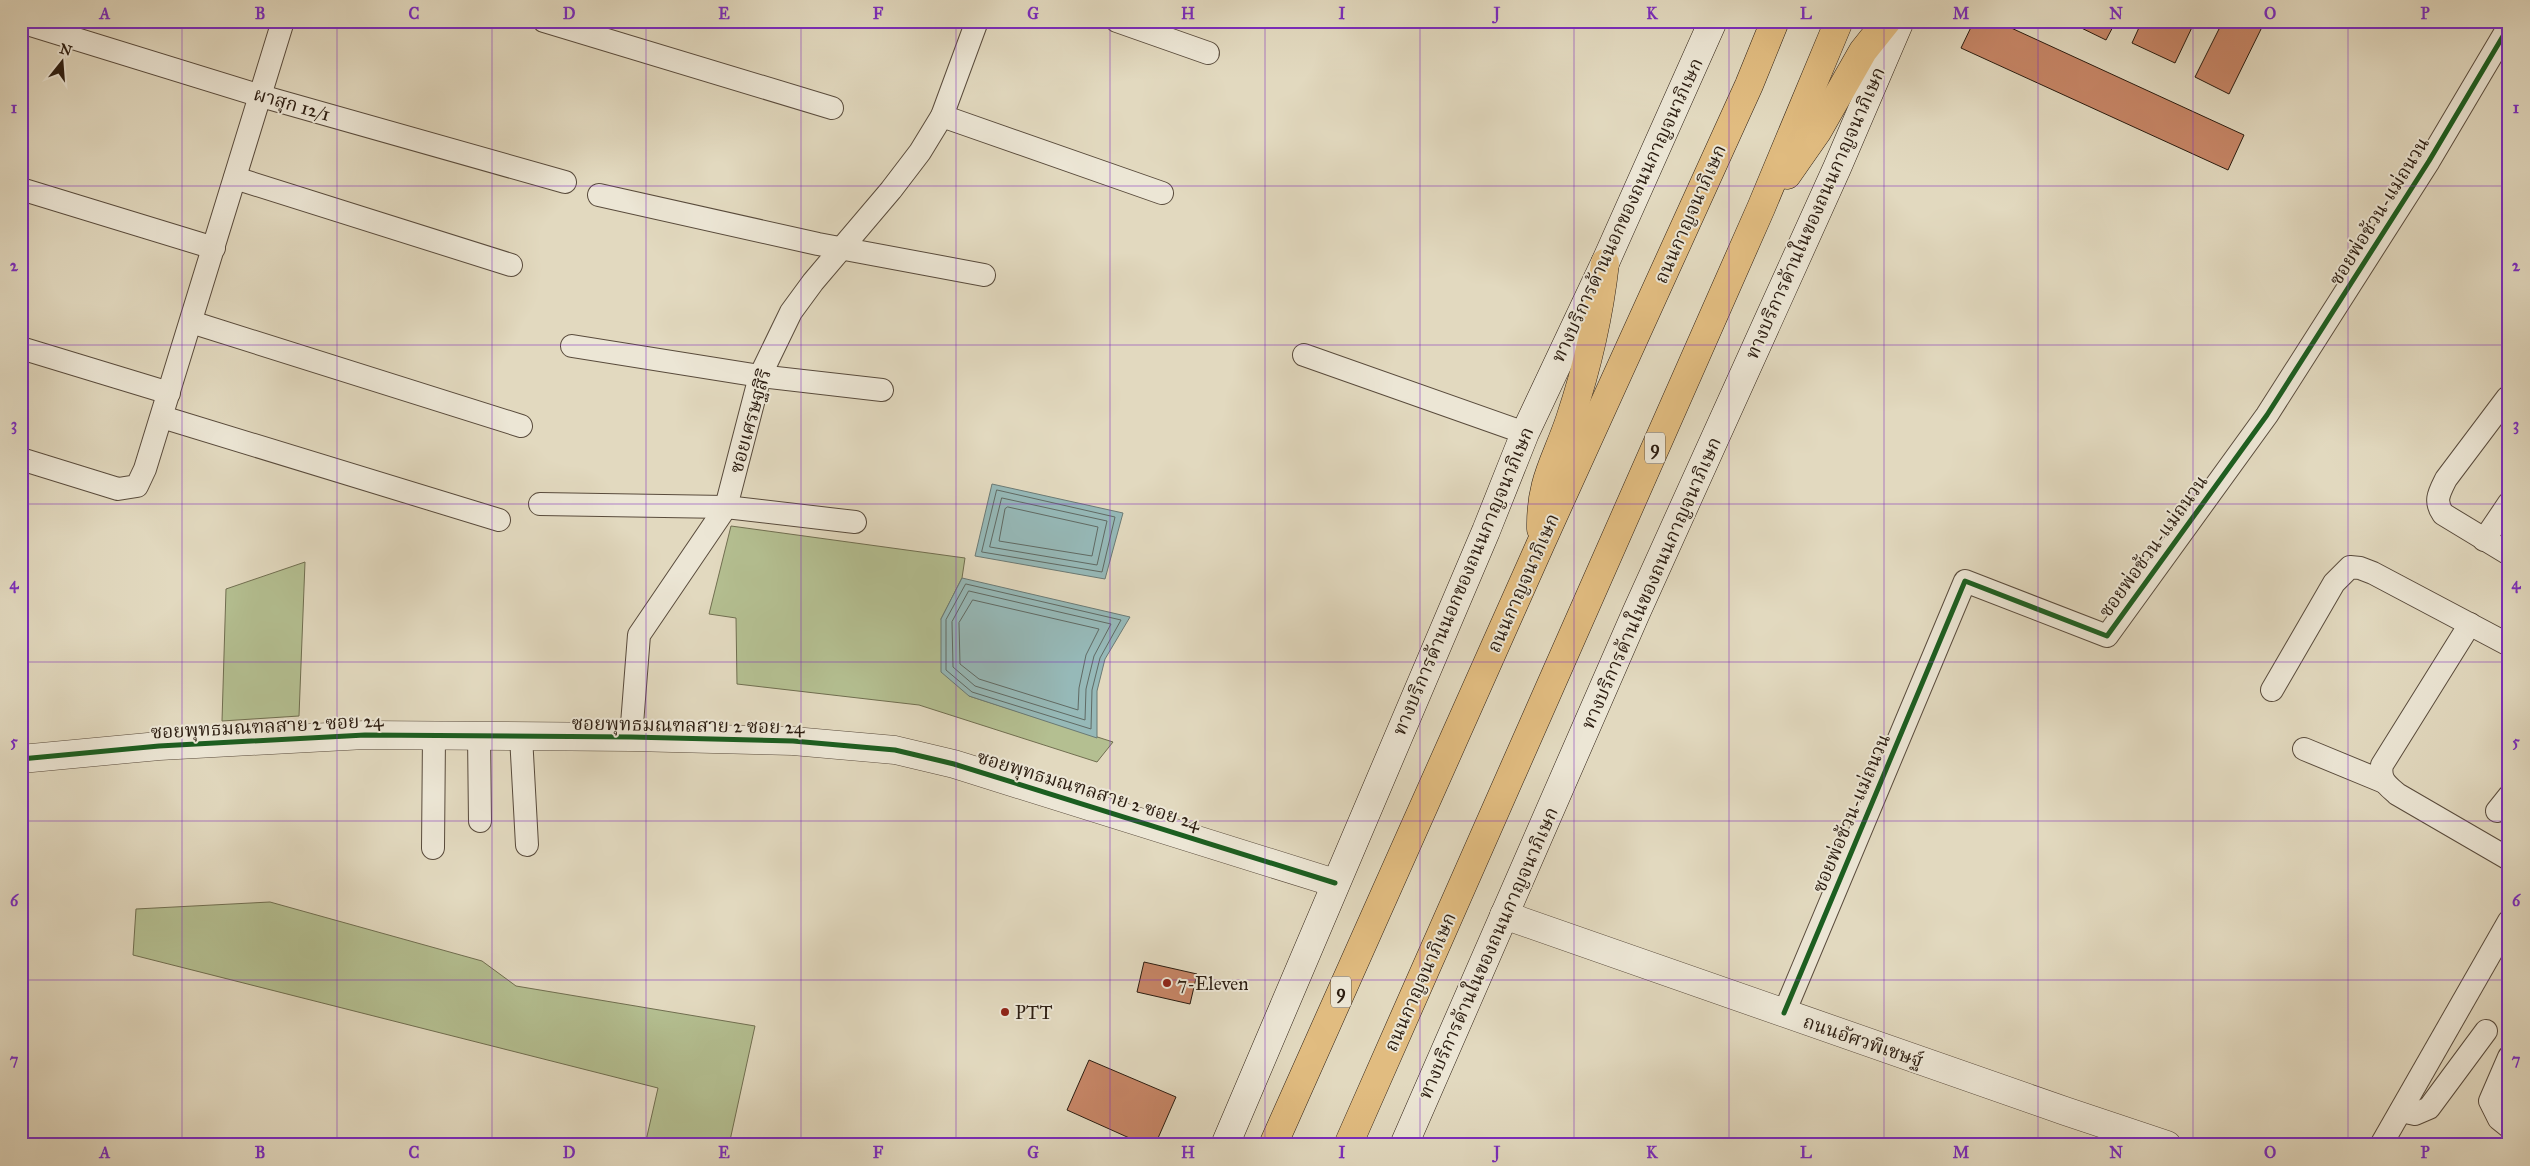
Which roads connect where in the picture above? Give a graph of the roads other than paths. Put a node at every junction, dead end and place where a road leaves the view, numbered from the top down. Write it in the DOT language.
graph roads {
  1 [pos="283,21"];
  2 [pos="544,21"];
  3 [pos="977,21"];
  4 [pos="1117,21"];
  5 [pos="1712,21"];
  6 [pos="1775,21"];
  7 [pos="1840,21"];
  8 [pos="1887,21"];
  9 [pos="1900,21"];
  10 [pos="21,22"];
  11 [pos="2509,26"];
  12 [pos="1208,53"];
  13 [pos="261,96"];
  14 [pos="832,108"];
  15 [pos="942,116"];
  16 [pos="235,178"];
  17 [pos="565,182"];
  18 [pos="21,190"];
  19 [pos="1162,193"];
  20 [pos="600,194"];
  21 [pos="1761,208"];
  22 [pos="842,247"];
  23 [pos="214,248"];
  24 [pos="1605,263"];
  25 [pos="511,265"];
  26 [pos="984,274"];
  27 [pos="191,322"];
  28 [pos="572,346"];
  29 [pos="21,348"];
  30 [pos="1304,355"];
  31 [pos="760,376"];
  32 [pos="882,390"];
  33 [pos="169,393"];
  34 [pos="2507,398"];
  35 [pos="162,416"];
  36 [pos="521,426"];
  37 [pos="1525,433"];
  38 [pos="21,459"];
  39 [pos="540,504"];
  40 [pos="2509,504"];
  41 [pos="726,507"];
  42 [pos="499,520"];
  43 [pos="854,522"];
  44 [pos="2484,540"];
  45 [pos="1541,543"];
  46 [pos="2509,554"];
  47 [pos="2470,624"];
  48 [pos="2509,645"];
  49 [pos="2272,690"];
  50 [pos="434,736"];
  51 [pos="479,736"];
  52 [pos="521,736"];
  53 [pos="631,737"];
  54 [pos="2304,749"];
  55 [pos="21,759"];
  56 [pos="2384,782"];
  57 [pos="480,821"];
  58 [pos="527,845"];
  59 [pos="433,848"];
  60 [pos="2509,859"];
  61 [pos="1335,883"];
  62 [pos="1504,915"];
  63 [pos="2509,921"];
  64 [pos="1784,1013"];
  65 [pos="2486,1032"];
  66 [pos="2509,1057"];
  67 [pos="2401,1111"];
  68 [pos="2509,1127"];
  69 [pos="1225,1145"];
  70 [pos="1273,1145"];
  71 [pos="1348,1145"];
  72 [pos="1404,1145"];
  73 [pos="2167,1145"];
  74 [pos="2381,1145"];
  1 -- 13 [label="street"];
  2 -- 14 [label="street"];
  3 -- 15 [label="street, ซอยเศรษฐสิริ"];
  4 -- 12 [label="street"];
  5 -- 24 [label="main road, ทางบริการด้านนอกของถนนกาญจนาภิเษก"];
  6 -- 45 [label="highway, ถนนกาญจนาภิเษก / 9"];
  7 -- 21 [label="highway, ถนนกาญจนาภิเษก / 9"];
  8 -- 21 [label="highway"];
  9 -- 62 [label="main road, ทางบริการด้านในของถนนกาญจนาภิเษก"];
  10 -- 13 [label="street, ผาสุก 12/1"];
  11 -- 64 [label="street, ซอยพ่อช้วน-แม่ถนวน"];
  13 -- 16 [label="street"];
  13 -- 17 [label="street, ผาสุก 12/1"];
  15 -- 19 [label="street"];
  15 -- 22 [label="street, ซอยเศรษฐสิริ"];
  16 -- 23 [label="street"];
  16 -- 25 [label="street"];
  18 -- 23 [label="street"];
  20 -- 22 [label="street"];
  21 -- 71 [label="highway, ถนนกาญจนาภิเษก / 9"];
  22 -- 26 [label="street"];
  22 -- 31 [label="street, ซอยเศรษฐสิริ"];
  23 -- 27 [label="street"];
  24 -- 37 [label="main road, ทางบริการด้านนอกของถนนกาญจนาภิเษก"];
  24 -- 45 [label="highway"];
  27 -- 33 [label="street"];
  27 -- 36 [label="street"];
  28 -- 31 [label="street"];
  29 -- 33 [label="street"];
  30 -- 37 [label="street"];
  31 -- 32 [label="street"];
  31 -- 41 [label="street, ซอยเศรษฐสิริ"];
  33 -- 35 [label="street"];
  34 -- 44 [label="street"];
  35 -- 38 [label="street"];
  35 -- 42 [label="street"];
  37 -- 61 [label="main road, ทางบริการด้านนอกของถนนกาญจนาภิเษก"];
  39 -- 41 [label="street"];
  40 -- 44 [label="street"];
  41 -- 43 [label="street"];
  41 -- 53 [label="street, ซอยเศรษฐสิริ"];
  44 -- 46 [label="street"];
  45 -- 70 [label="highway, ถนนกาญจนาภิเษก / 9"];
  47 -- 48 [label="street"];
  47 -- 49 [label="street"];
  47 -- 56 [label="street"];
  50 -- 51 [label="main road, ซอยพุทธมณฑลสาย 2 ซอย 24"];
  50 -- 55 [label="main road, ซอยพุทธมณฑลสาย 2 ซอย 24"];
  50 -- 59 [label="street"];
  51 -- 52 [label="main road, ซอยพุทธมณฑลสาย 2 ซอย 24"];
  51 -- 57 [label="street"];
  52 -- 53 [label="main road, ซอยพุทธมณฑลสาย 2 ซอย 24"];
  52 -- 58 [label="street"];
  53 -- 61 [label="main road, ซอยพุทธมณฑลสาย 2 ซอย 24"];
  54 -- 56 [label="street"];
  56 -- 60 [label="street"];
  61 -- 69 [label="main road, ทางบริการด้านนอกของถนนกาญจนาภิเษก"];
  62 -- 64 [label="main road, ถนนอัศวพิเชษฐ์"];
  62 -- 72 [label="main road, ทางบริการด้านในของถนนกาญจนาภิเษก"];
  63 -- 67 [label="street"];
  64 -- 73 [label="main road, ถนนอัศวพิเชษฐ์"];
  65 -- 67 [label="street"];
  66 -- 68 [label="street"];
  67 -- 74 [label="street"];
}
